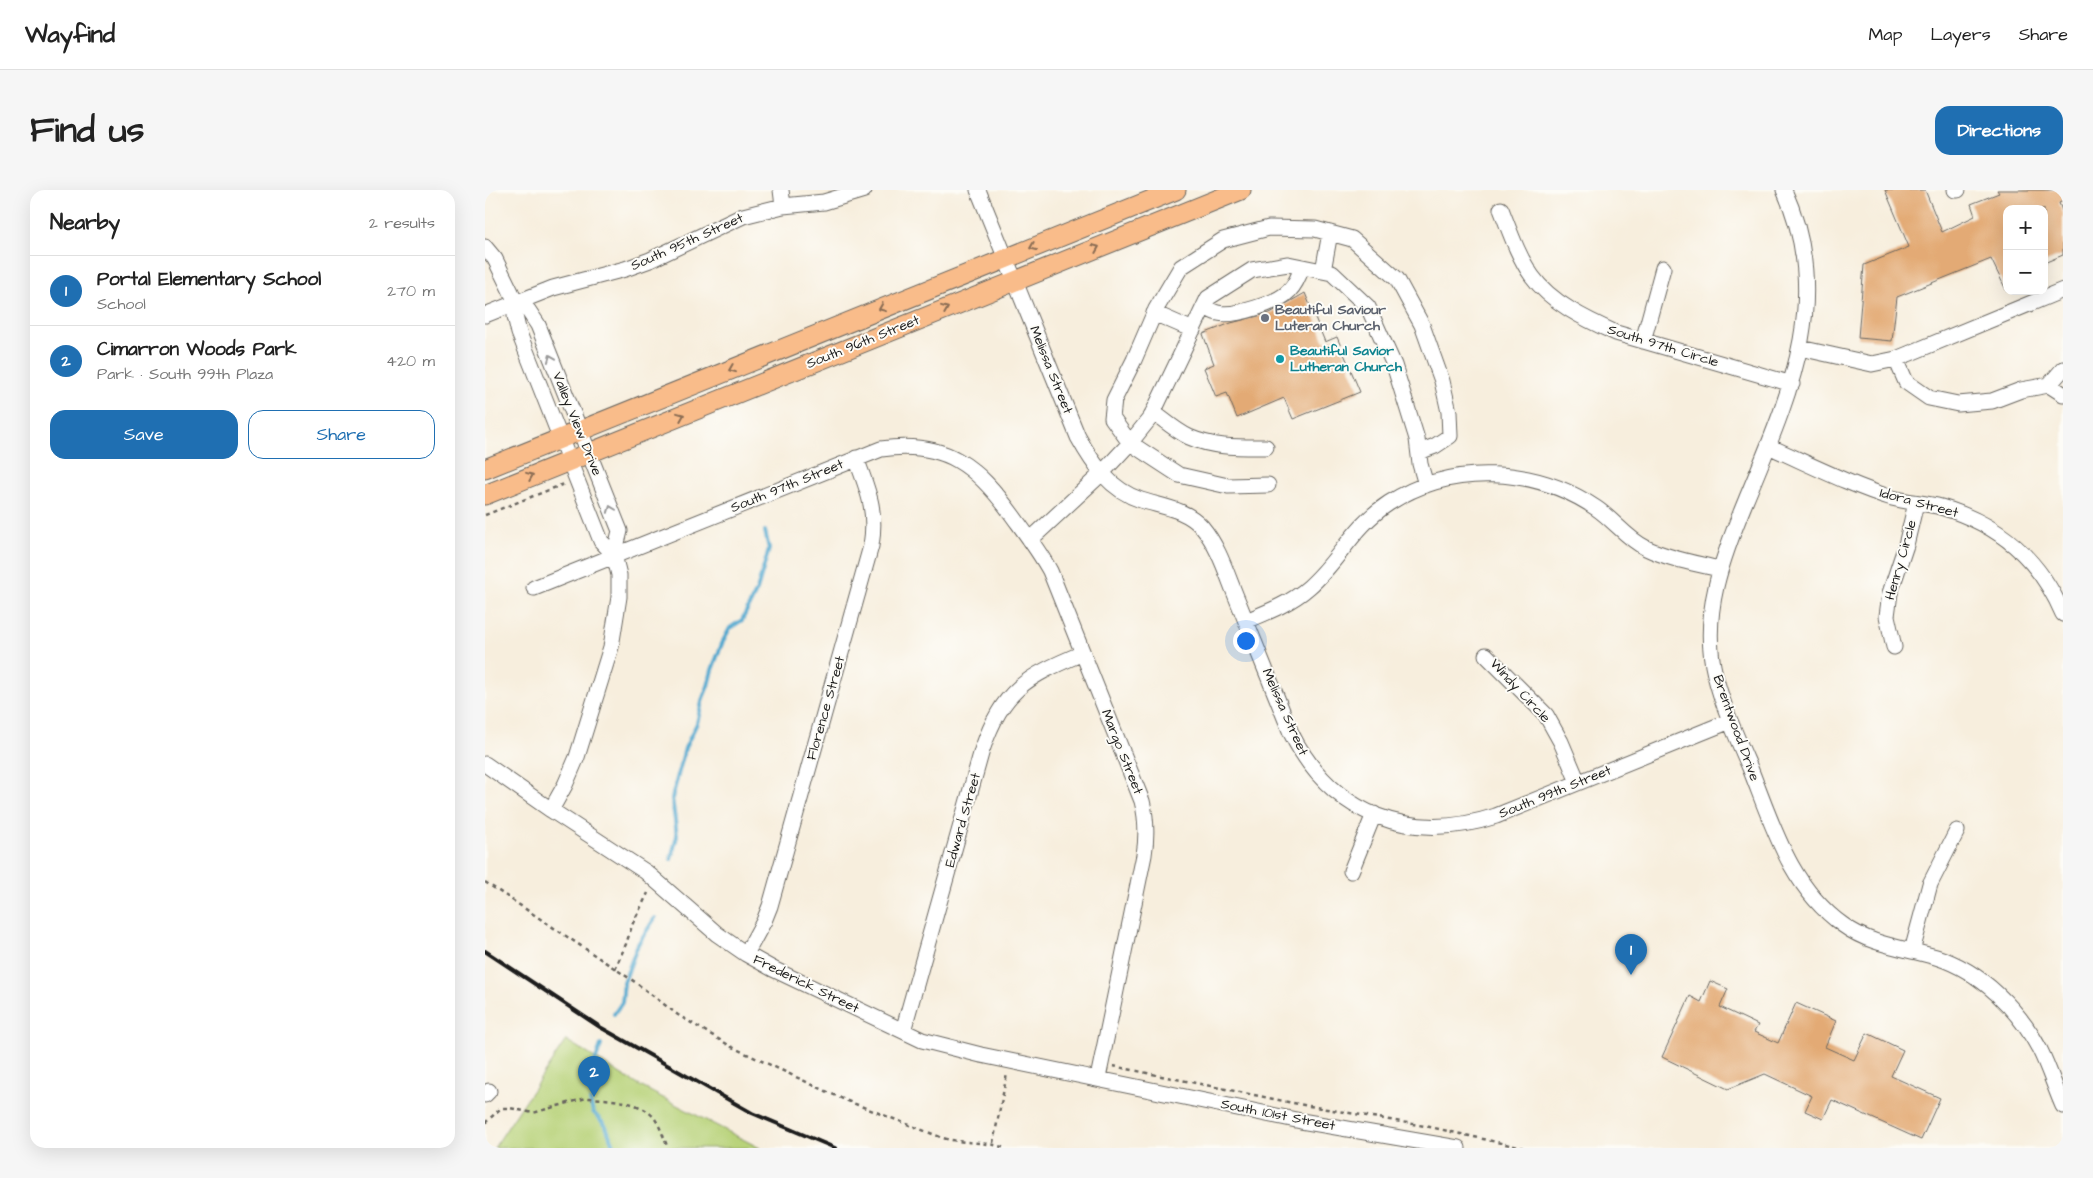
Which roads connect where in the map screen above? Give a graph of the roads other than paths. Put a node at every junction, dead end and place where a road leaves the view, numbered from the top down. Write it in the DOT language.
graph roads {
  1 [pos="781,190"];
  2 [pos="864,190"];
  3 [pos="978,190"];
  4 [pos="1176,190"];
  5 [pos="1241,190"];
  6 [pos="1784,190"];
  7 [pos="783,206"];
  8 [pos="1501,209"];
  9 [pos="1330,233"];
  10 [pos="485,247"];
  11 [pos="1007,258"];
  12 [pos="1302,267"];
  13 [pos="1663,268"];
  14 [pos="1323,271"];
  15 [pos="1016,280"];
  16 [pos="2063,290"];
  17 [pos="516,302"];
  18 [pos="1204,306"];
  19 [pos="1154,313"];
  20 [pos="485,315"];
  21 [pos="1193,330"];
  22 [pos="1643,342"];
  23 [pos="1800,348"];
  24 [pos="1896,359"];
  25 [pos="2063,370"];
  26 [pos="1792,384"];
  27 [pos="2049,385"];
  28 [pos="2063,394"];
  29 [pos="1153,412"];
  30 [pos="580,430"];
  31 [pos="560,438"];
  32 [pos="1130,444"];
  33 [pos="1265,446"];
  34 [pos="1768,446"];
  35 [pos="1419,452"];
  36 [pos="589,453"];
  37 [pos="856,458"];
  38 [pos="569,461"];
  39 [pos="962,463"];
  40 [pos="485,469"];
  41 [pos="1101,474"];
  42 [pos="1268,485"];
  43 [pos="1426,485"];
  44 [pos="485,495"];
  45 [pos="1916,503"];
  46 [pos="1030,540"];
  47 [pos="614,555"];
  48 [pos="1719,569"];
  49 [pos="534,588"];
  50 [pos="2063,614"];
  51 [pos="1246,621"];
  52 [pos="1894,646"];
  53 [pos="1083,653"];
  54 [pos="1486,655"];
  55 [pos="1730,721"];
  56 [pos="485,764"];
  57 [pos="1578,782"];
  58 [pos="551,810"];
  59 [pos="1374,814"];
  60 [pos="1957,831"];
  61 [pos="1351,870"];
  62 [pos="1912,951"];
  63 [pos="745,954"];
  64 [pos="903,1031"];
  65 [pos="1098,1078"];
  66 [pos="2063,1106"];
  67 [pos="1458,1148"];
  1 -- 7 [label="street"];
  2 -- 7 [label="street, South 95th Street"];
  3 -- 11 [label="street, Melissa Street"];
  4 -- 11 [label="main road, South 96th Street, one-way"];
  15 -- 5 [label="main road, South 96th Street, one-way"];
  6 -- 23 [label="street, Brentwood Drive"];
  7 -- 17 [label="street, South 95th Street"];
  8 -- 22 [label="street, South 97th Circle"];
  9 -- 14 [label="street"];
  9 -- 19 [label="street"];
  9 -- 35 [label="street"];
  10 -- 17 [label="street, Valley View Drive"];
  11 -- 15 [label="street, Melissa Street"];
  11 -- 30 [label="main road, South 96th Street, one-way"];
  12 -- 14 [label="street"];
  12 -- 18 [label="street"];
  12 -- 18 [label="street"];
  13 -- 22 [label="street"];
  14 -- 35 [label="street"];
  36 -- 15 [label="main road, South 96th Street, one-way"];
  15 -- 41 [label="street, Melissa Street"];
  16 -- 24 [label="street"];
  17 -- 20 [label="street, South 95th Street"];
  30 -- 17 [label="street, Valley View Drive, one-way"];
  17 -- 31 [label="street, Valley View Drive"];
  18 -- 21 [label="street"];
  19 -- 21 [label="street"];
  19 -- 32 [label="street"];
  21 -- 29 [label="street"];
  22 -- 26 [label="street, South 97th Circle"];
  23 -- 24 [label="street"];
  23 -- 26 [label="street, Brentwood Drive"];
  24 -- 27 [label="street"];
  25 -- 27 [label="street"];
  26 -- 34 [label="street, Brentwood Drive"];
  27 -- 28 [label="street"];
  29 -- 32 [label="street"];
  29 -- 33 [label="street"];
  30 -- 31 [label="main road, South 96th Street"];
  30 -- 36 [label="street, Valley View Drive"];
  31 -- 38 [label="street, Valley View Drive"];
  31 -- 40 [label="main road, South 96th Street"];
  32 -- 41 [label="street"];
  32 -- 42 [label="street"];
  34 -- 45 [label="street, Idora Street"];
  34 -- 48 [label="street, Brentwood Drive"];
  35 -- 43 [label="street"];
  36 -- 38 [label="main road, South 96th Street"];
  47 -- 36 [label="street, Valley View Drive, one-way"];
  37 -- 39 [label="street, South 97th Street"];
  37 -- 47 [label="street, South 97th Street"];
  37 -- 63 [label="street, Florence Street"];
  44 -- 38 [label="main road, South 96th Street, one-way"];
  38 -- 47 [label="street, Valley View Drive"];
  39 -- 46 [label="street, Margo Street"];
  41 -- 46 [label="street"];
  41 -- 51 [label="street, Melissa Street"];
  43 -- 48 [label="street"];
  43 -- 51 [label="street"];
  45 -- 50 [label="street, Idora Street"];
  45 -- 52 [label="street, Henry Circle"];
  46 -- 53 [label="street, Margo Street"];
  47 -- 49 [label="street"];
  47 -- 58 [label="street, Valley View Drive"];
  48 -- 55 [label="street, Brentwood Drive"];
  51 -- 59 [label="street, Melissa Street"];
  53 -- 64 [label="street, Edward Street"];
  53 -- 65 [label="street, Margo Street"];
  54 -- 57 [label="street, Windy Circle"];
  55 -- 57 [label="street, South 99th Street"];
  55 -- 62 [label="street, Brentwood Drive"];
  56 -- 58 [label="street, Frederick Street"];
  57 -- 59 [label="street, South 99th Street"];
  58 -- 63 [label="street, Frederick Street"];
  59 -- 61 [label="street"];
  60 -- 62 [label="street"];
  62 -- 66 [label="street, Brentwood Drive"];
  63 -- 64 [label="street, Frederick Street"];
  64 -- 65 [label="street, Frederick Street"];
  65 -- 67 [label="street, South 101st Street"];
}
